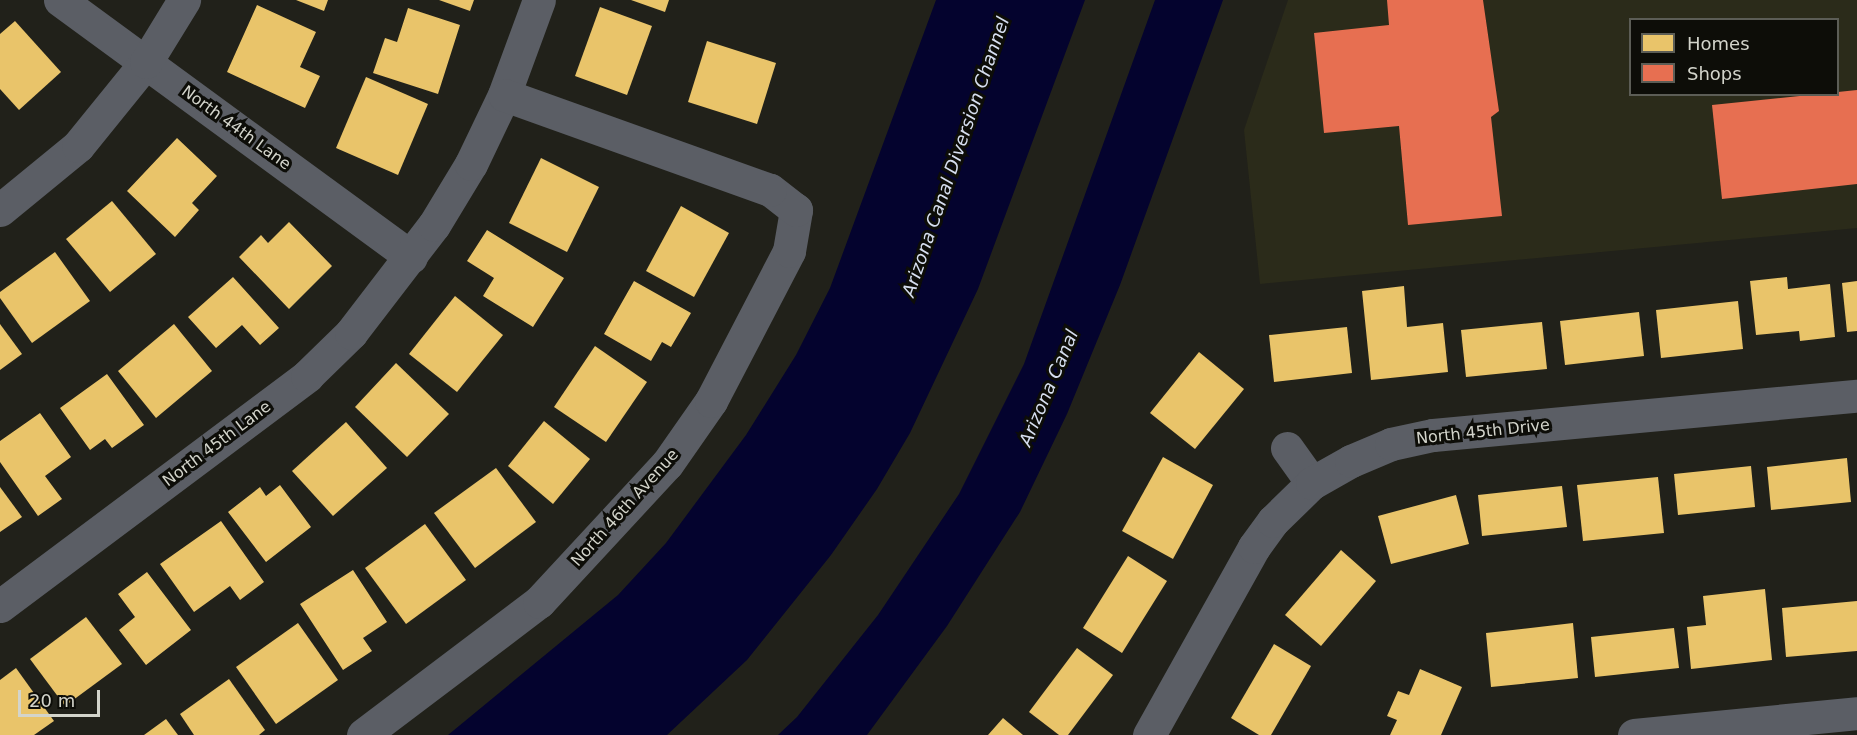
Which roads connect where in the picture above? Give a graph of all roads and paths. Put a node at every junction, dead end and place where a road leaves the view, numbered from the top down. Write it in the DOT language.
graph roads {
  1 [pos="60,0"];
  2 [pos="184,0"];
  3 [pos="539,0"];
  4 [pos="146,62"];
  5 [pos="504,95"];
  6 [pos="0,210"];
  7 [pos="411,257"];
  8 [pos="1857,396"];
  9 [pos="1287,448"];
  10 [pos="1312,483"];
  11 [pos="0,606"];
  12 [pos="1857,713"];
  13 [pos="363,735"];
  14 [pos="1149,735"];
  15 [pos="1634,735"];
  1 -- 4 [label="street, North 44th Lane"];
  2 -- 4 [label="street"];
  3 -- 5 [label="street, North 45th Lane"];
  4 -- 6 [label="street"];
  4 -- 7 [label="street, North 44th Lane"];
  5 -- 7 [label="street, North 45th Lane"];
  5 -- 13 [label="street, North 46th Avenue"];
  7 -- 11 [label="street, North 45th Lane"];
  8 -- 10 [label="street, North 45th Drive"];
  9 -- 10 [label="street"];
  10 -- 14 [label="street, North 45th Drive"];
  12 -- 15 [label="street"];
}
